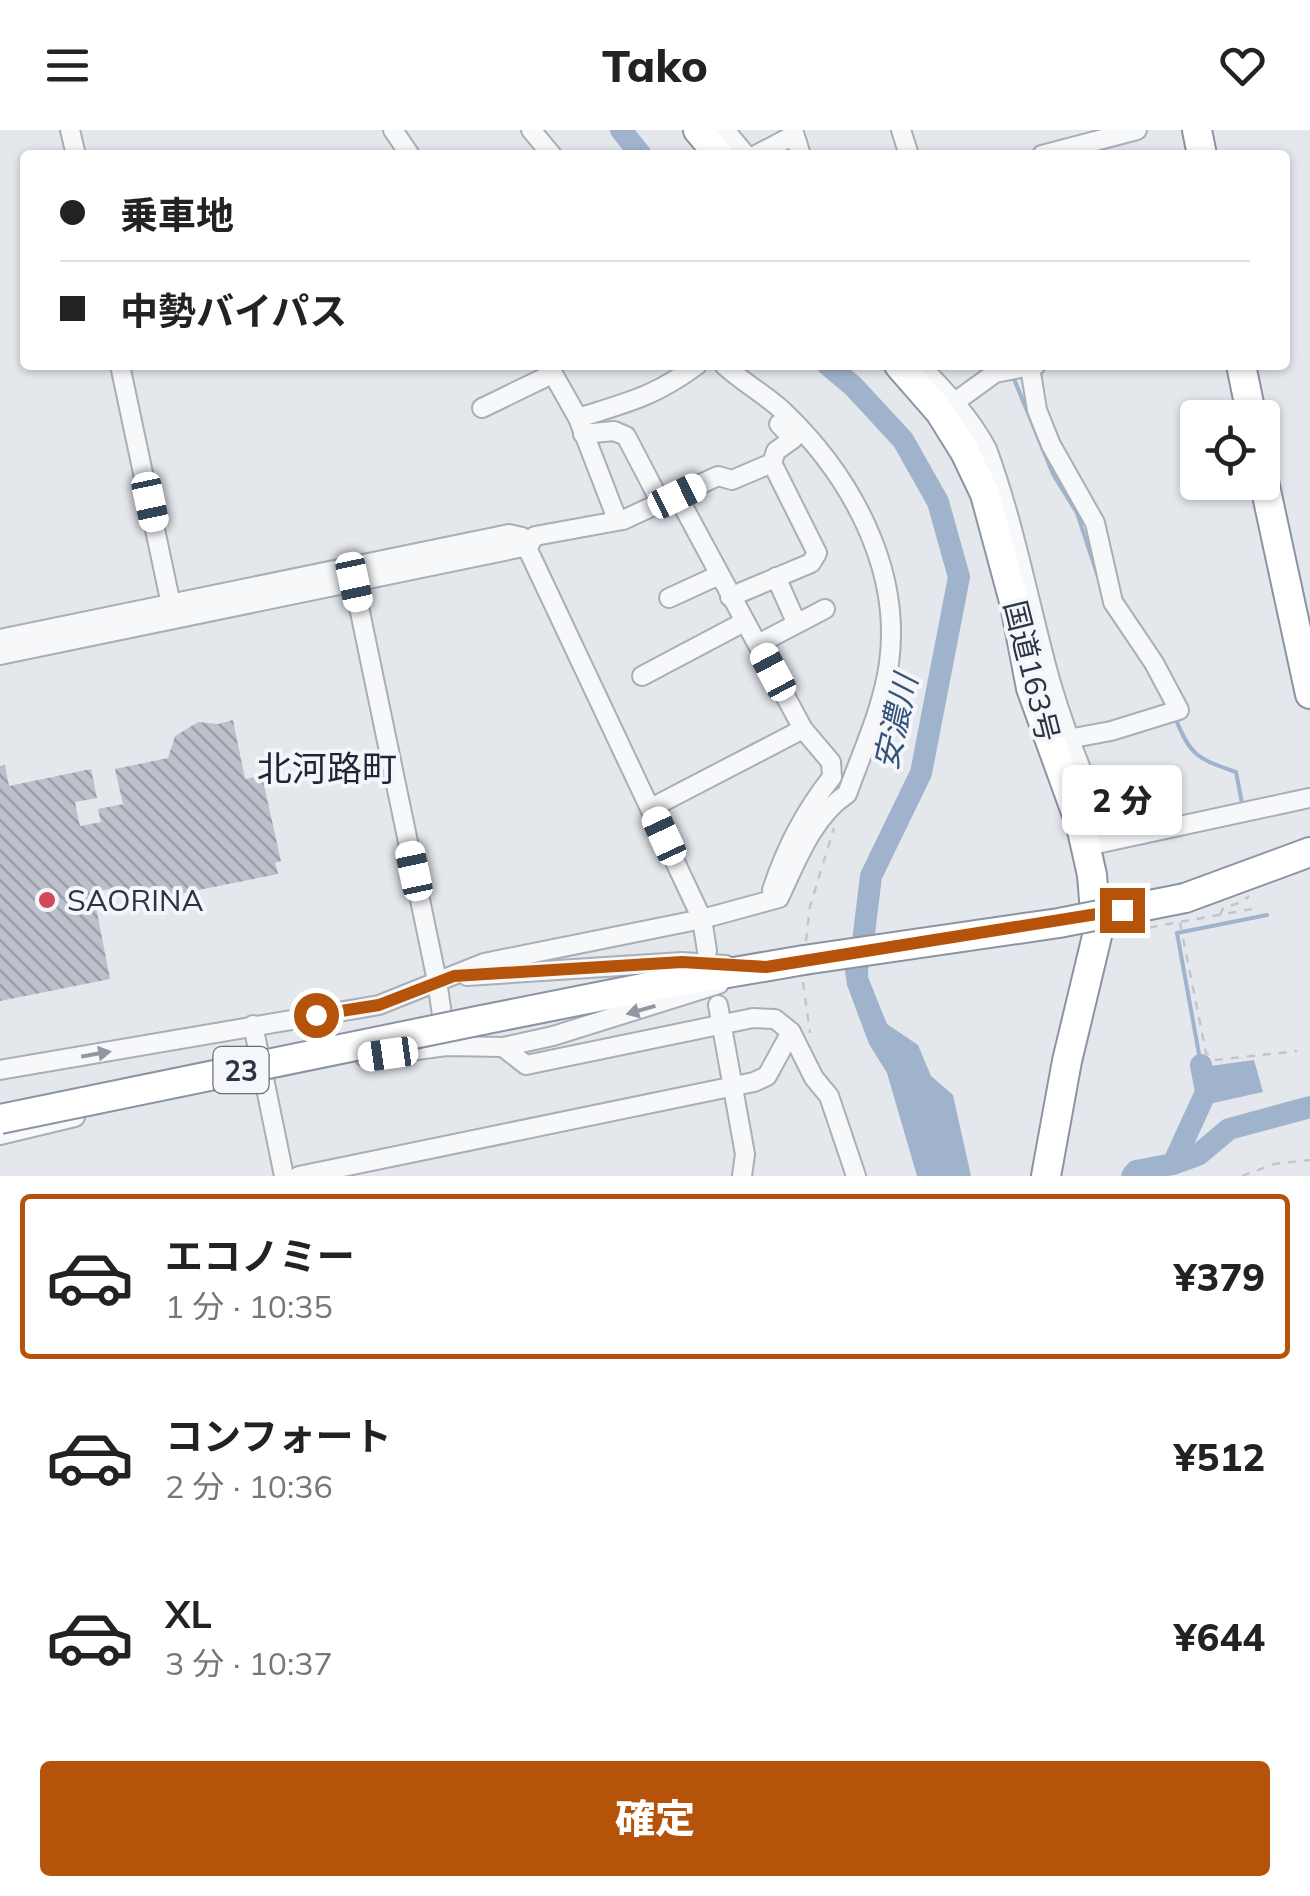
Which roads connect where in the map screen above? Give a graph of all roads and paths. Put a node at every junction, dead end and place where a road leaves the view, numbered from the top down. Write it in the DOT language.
graph roads {
  1 [pos="531,130"];
  2 [pos="698,130"];
  3 [pos="725,130"];
  4 [pos="1137,130"];
  5 [pos="794,132"];
  6 [pos="548,150"];
  7 [pos="715,150"];
  8 [pos="742,150"];
  9 [pos="764,150"];
  10 [pos="1061,150"];
  11 [pos="121,370"];
  12 [pos="548,370"];
  13 [pos="551,370"];
  14 [pos="692,370"];
  15 [pos="728,370"];
  16 [pos="730,370"];
  17 [pos="903,370"];
  18 [pos="925,370"];
  19 [pos="998,370"];
  20 [pos="1033,370"];
  21 [pos="1242,370"];
  22 [pos="1248,400"];
  23 [pos="956,402"];
  24 [pos="482,408"];
  25 [pos="580,426"];
  26 [pos="772,463"];
  27 [pos="669,499"];
  28 [pos="1268,500"];
  29 [pos="617,519"];
  30 [pos="528,546"];
  31 [pos="718,576"];
  32 [pos="776,578"];
  33 [pos="354,582"];
  34 [pos="730,596"];
  35 [pos="670,598"];
  36 [pos="824,608"];
  37 [pos="173,611"];
  38 [pos="744,622"];
  39 [pos="796,622"];
  40 [pos="0,639"];
  41 [pos="758,644"];
  42 [pos="0,655"];
  43 [pos="642,676"];
  44 [pos="1310,694"];
  45 [pos="803,728"];
  46 [pos="1068,739"];
  47 [pos="1309,798"];
  48 [pos="651,808"];
  49 [pos="836,824"];
  50 [pos="1099,844"];
  51 [pos="1310,852"];
  52 [pos="1252,894"];
  53 [pos="768,901"];
  54 [pos="1258,908"];
  55 [pos="1182,915"];
  56 [pos="1220,916"];
  57 [pos="702,919"];
  58 [pos="1097,936"];
  59 [pos="708,951"];
  60 [pos="804,961"];
  61 [pos="766,967"];
  62 [pos="446,978"];
  63 [pos="718,1006"];
  64 [pos="253,1025"];
  65 [pos="721,1025"];
  66 [pos="801,1033"];
  67 [pos="446,1046"];
  68 [pos="503,1047"];
  69 [pos="1297,1051"];
  70 [pos="0,1070"];
  71 [pos="264,1076"];
  72 [pos="732,1086"];
  73 [pos="0,1119"];
  74 [pos="0,1135"];
  75 [pos="1310,1160"];
  76 [pos="284,1176"];
  77 [pos="299,1176"];
  78 [pos="742,1176"];
  79 [pos="856,1176"];
  80 [pos="1046,1176"];
  81 [pos="1242,1176"];
  1 -- 6 [label="street"];
  2 -- 7 [label="highway"];
  3 -- 8 [label="street"];
  4 -- 10 [label="street"];
  5 -- 9 [label="street"];
  11 -- 37 [label="street"];
  12 -- 24 [label="street"];
  13 -- 25 [label="street"];
  14 -- 25 [label="street"];
  15 -- 26 [label="street"];
  16 -- 53 [label="street"];
  17 -- 50 [label="highway, 国道163号"];
  18 -- 23 [label="street"];
  19 -- 23 [label="street"];
  20 -- 46 [label="street"];
  21 -- 22 [label="highway"];
  23 -- 46 [label="street"];
  25 -- 27 [label="street"];
  25 -- 29 [label="street"];
  26 -- 27 [label="street"];
  26 -- 32 [label="street"];
  27 -- 29 [label="street"];
  27 -- 31 [label="street"];
  28 -- 44 [label="highway"];
  29 -- 30 [label="street"];
  30 -- 33 [label="street"];
  30 -- 37 [label="street"];
  30 -- 48 [label="street"];
  31 -- 34 [label="street"];
  31 -- 35 [label="street"];
  32 -- 34 [label="street"];
  32 -- 39 [label="street"];
  33 -- 37 [label="street"];
  33 -- 62 [label="street"];
  34 -- 38 [label="street"];
  36 -- 39 [label="street"];
  37 -- 40 [label="street"];
  37 -- 42 [label="street"];
  38 -- 41 [label="street"];
  38 -- 43 [label="street"];
  39 -- 41 [label="street"];
  41 -- 45 [label="street"];
  45 -- 48 [label="street"];
  45 -- 53 [label="street"];
  46 -- 50 [label="street"];
  47 -- 50 [label="street"];
  48 -- 57 [label="street"];
  49 -- 60 [label="path"];
  50 -- 58 [label="highway, 国道163号"];
  51 -- 55 [label="highway, 23"];
  52 -- 56 [label="path"];
  53 -- 57 [label="street"];
  54 -- 56 [label="path"];
  55 -- 56 [label="path"];
  55 -- 58 [label="path"];
  55 -- 60 [label="highway, 23, bridge"];
  55 -- 69 [label="path"];
  57 -- 59 [label="street"];
  57 -- 62 [label="street"];
  58 -- 80 [label="highway, 国道163号"];
  60 -- 61 [label="highway, 23"];
  60 -- 66 [label="path"];
  61 -- 62 [label="street"];
  61 -- 68 [label="street, one-way"];
  61 -- 73 [label="highway, 23, bridge"];
  62 -- 64 [label="street"];
  62 -- 67 [label="street"];
  63 -- 65 [label="street"];
  70 -- 64 [label="street, one-way"];
  64 -- 71 [label="street"];
  65 -- 66 [label="street"];
  65 -- 68 [label="street"];
  65 -- 72 [label="street"];
  66 -- 72 [label="street"];
  66 -- 79 [label="street"];
  67 -- 68 [label="street"];
  67 -- 71 [label="street"];
  71 -- 74 [label="street"];
  71 -- 76 [label="street"];
  72 -- 77 [label="street"];
  72 -- 78 [label="street"];
  75 -- 81 [label="path"];
}
